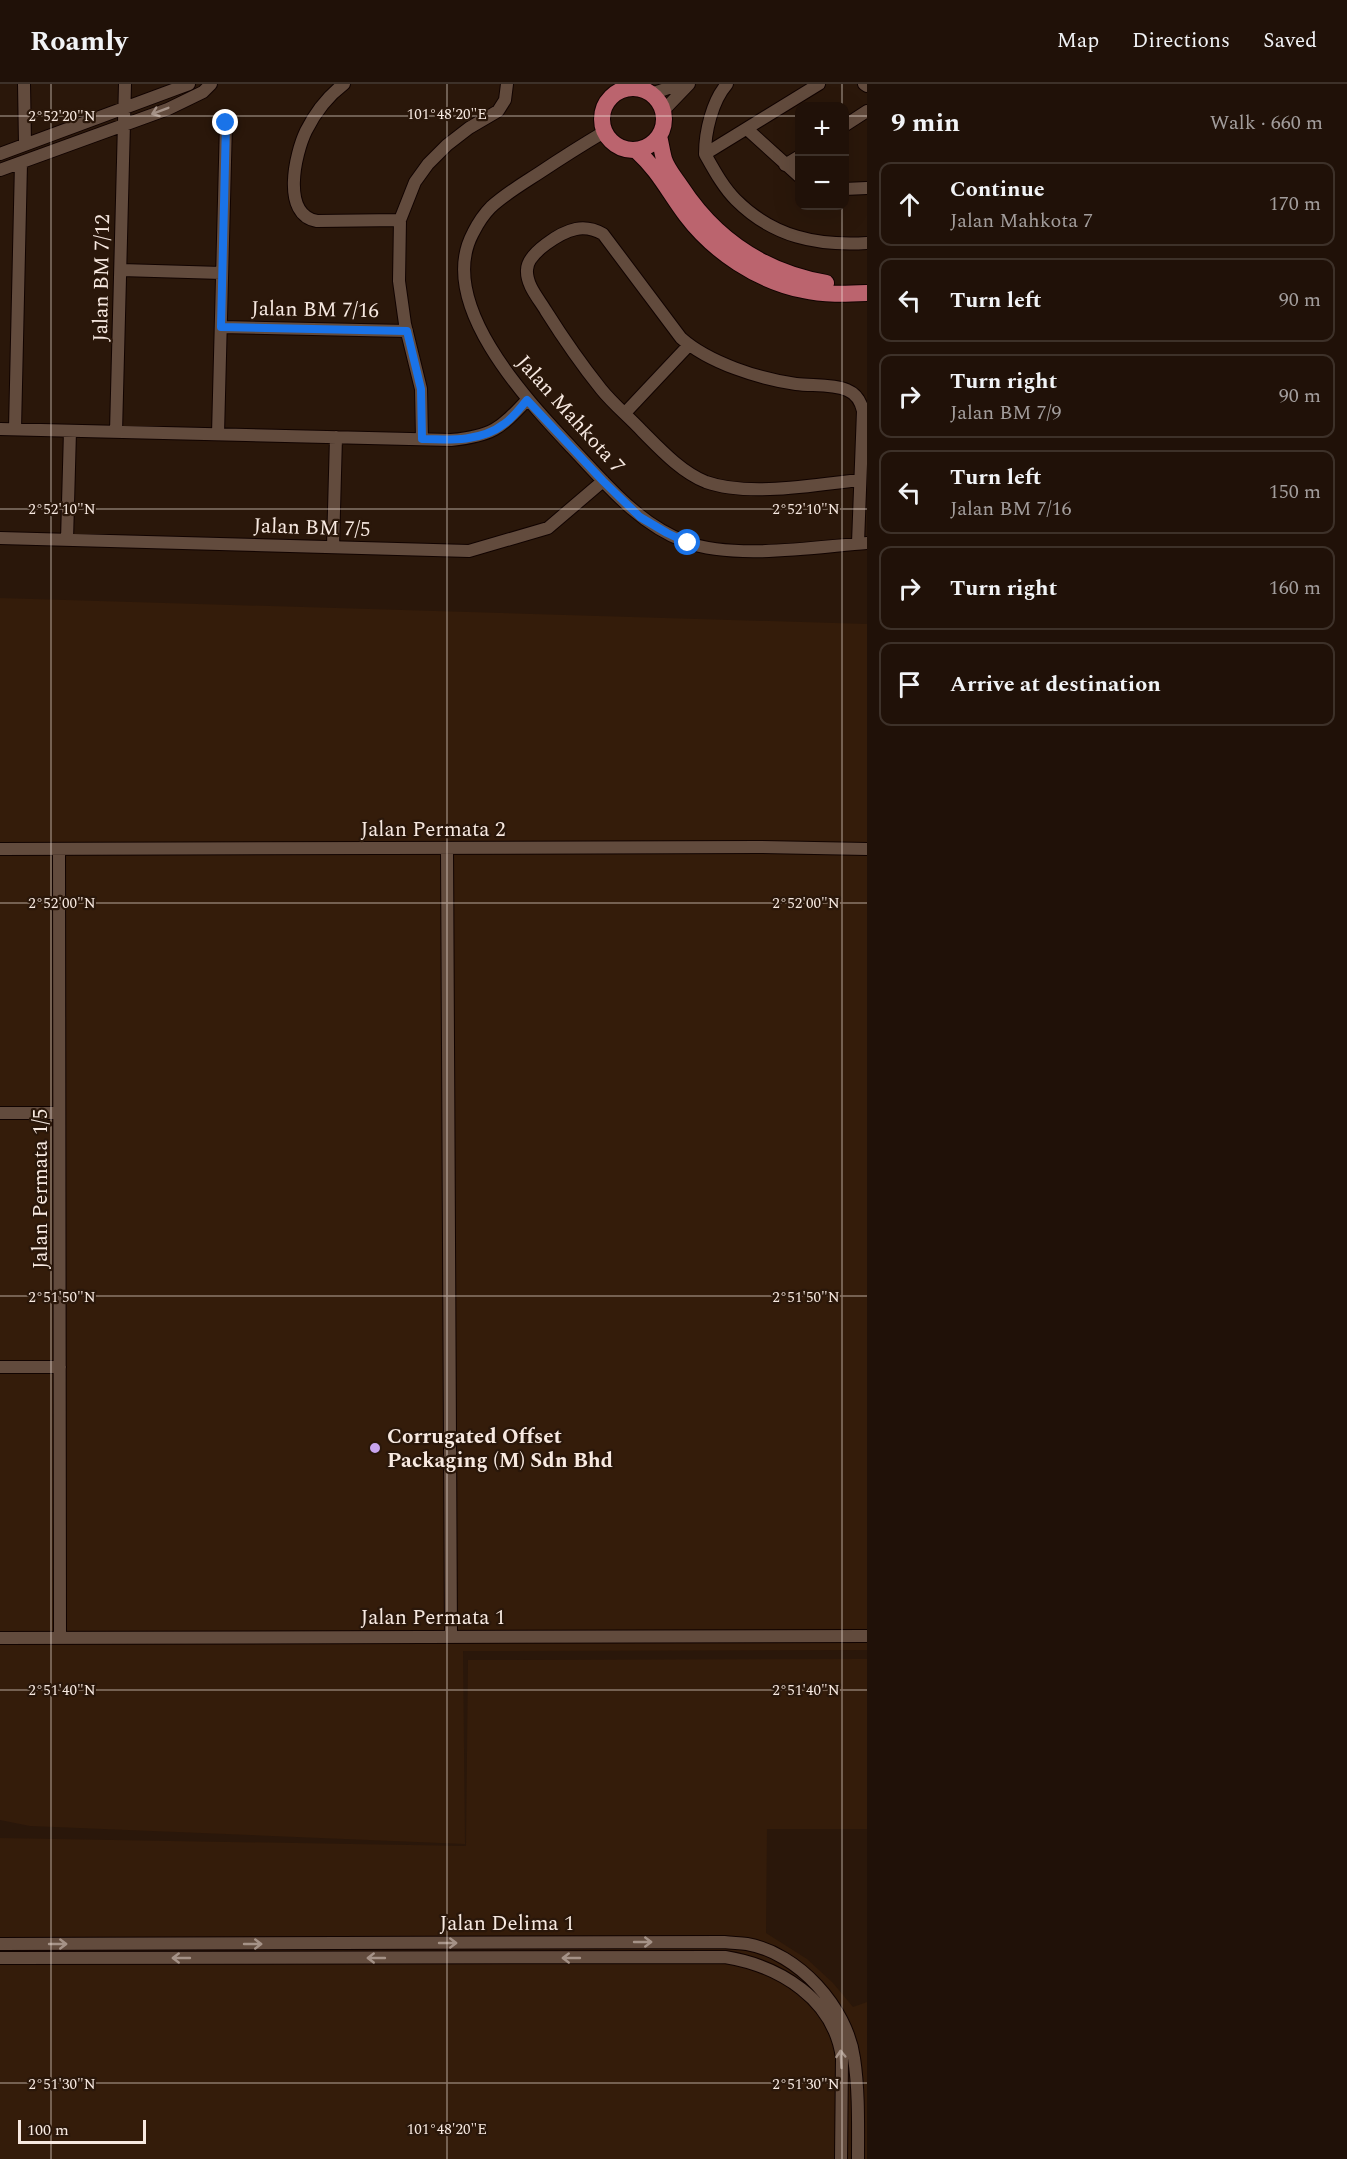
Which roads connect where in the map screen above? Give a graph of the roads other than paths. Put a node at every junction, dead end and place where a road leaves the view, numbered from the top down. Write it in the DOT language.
graph roads {
  1 [pos="24,84"];
  2 [pos="125,84"];
  3 [pos="189,84"];
  4 [pos="211,84"];
  5 [pos="345,84"];
  6 [pos="507,84"];
  7 [pos="680,84"];
  8 [pos="689,84"];
  9 [pos="727,84"];
  10 [pos="819,84"];
  11 [pos="628,86"];
  12 [pos="605,92"];
  13 [pos="651,94"];
  14 [pos="125,108"];
  15 [pos="663,111"];
  16 [pos="867,111"];
  17 [pos="226,123"];
  18 [pos="849,123"];
  19 [pos="124,125"];
  20 [pos="747,129"];
  21 [pos="604,132"];
  22 [pos="659,136"];
  23 [pos="25,144"];
  24 [pos="636,150"];
  25 [pos="0,154"];
  26 [pos="705,154"];
  27 [pos="795,159"];
  28 [pos="21,163"];
  29 [pos="785,165"];
  30 [pos="0,170"];
  31 [pos="795,173"];
  32 [pos="867,188"];
  33 [pos="849,189"];
  34 [pos="400,220"];
  35 [pos="867,243"];
  36 [pos="121,270"];
  37 [pos="222,273"];
  38 [pos="867,282"];
  39 [pos="867,293"];
  40 [pos="221,327"];
  41 [pos="407,331"];
  42 [pos="689,345"];
  43 [pos="527,400"];
  44 [pos="625,413"];
  45 [pos="0,429"];
  46 [pos="15,429"];
  47 [pos="70,430"];
  48 [pos="117,432"];
  49 [pos="218,434"];
  50 [pos="336,437"];
  51 [pos="422,439"];
  52 [pos="859,480"];
  53 [pos="603,481"];
  54 [pos="0,538"];
  55 [pos="67,540"];
  56 [pos="863,543"];
  57 [pos="333,547"];
  58 [pos="447,848"];
  59 [pos="0,849"];
  60 [pos="59,849"];
  61 [pos="867,849"];
  62 [pos="0,1113"];
  63 [pos="60,1113"];
  64 [pos="0,1367"];
  65 [pos="60,1367"];
  66 [pos="867,1636"];
  67 [pos="451,1637"];
  68 [pos="0,1638"];
  69 [pos="60,1638"];
  70 [pos="0,1944"];
  71 [pos="0,1958"];
  72 [pos="841,2122"];
  73 [pos="858,2122"];
  74 [pos="841,2159"];
  75 [pos="858,2159"];
  1 -- 23 [label="street"];
  2 -- 14 [label="street, Jalan BM 7/12"];
  3 -- 14 [label="street"];
  4 -- 19 [label="street, one-way"];
  5 -- 34 [label="street"];
  6 -- 34 [label="street"];
  7 -- 13 [label="street"];
  8 -- 15 [label="street"];
  9 -- 26 [label="street"];
  10 -- 20 [label="street"];
  11 -- 12 [label="main road"];
  11 -- 13 [label="main road"];
  12 -- 21 [label="main road"];
  13 -- 15 [label="main road"];
  14 -- 19 [label="street, Jalan BM 7/12"];
  14 -- 23 [label="street"];
  15 -- 22 [label="main road"];
  16 -- 18 [label="street"];
  17 -- 37 [label="street"];
  19 -- 28 [label="street"];
  19 -- 36 [label="street, Jalan BM 7/12"];
  20 -- 26 [label="street"];
  20 -- 29 [label="street"];
  21 -- 24 [label="main road"];
  21 -- 43 [label="street, Jalan Mahkota 7"];
  22 -- 24 [label="main road"];
  22 -- 38 [label="main road"];
  23 -- 25 [label="street"];
  24 -- 39 [label="main road"];
  26 -- 35 [label="street"];
  27 -- 29 [label="street"];
  28 -- 30 [label="street"];
  28 -- 46 [label="street"];
  29 -- 31 [label="street"];
  32 -- 33 [label="street"];
  34 -- 41 [label="street"];
  36 -- 37 [label="street"];
  36 -- 48 [label="street, Jalan BM 7/12"];
  37 -- 40 [label="street"];
  40 -- 41 [label="street, Jalan BM 7/16"];
  40 -- 49 [label="street"];
  41 -- 51 [label="street"];
  42 -- 44 [label="street"];
  42 -- 44 [label="street"];
  42 -- 52 [label="street"];
  43 -- 51 [label="street"];
  43 -- 53 [label="street, Jalan Mahkota 7"];
  44 -- 52 [label="street"];
  45 -- 46 [label="street"];
  46 -- 47 [label="street"];
  47 -- 48 [label="street"];
  47 -- 55 [label="street"];
  48 -- 49 [label="street"];
  49 -- 50 [label="street"];
  50 -- 51 [label="street"];
  50 -- 57 [label="street"];
  52 -- 56 [label="street"];
  53 -- 56 [label="street, Jalan Mahkota 7"];
  53 -- 57 [label="street, Jalan BM 7/5"];
  54 -- 55 [label="street, Jalan BM 7/5"];
  55 -- 57 [label="street, Jalan BM 7/5"];
  58 -- 60 [label="street, Jalan Permata 2"];
  58 -- 61 [label="street, Jalan Permata 2"];
  58 -- 67 [label="street"];
  59 -- 60 [label="street, Jalan Permata 2"];
  60 -- 63 [label="street, Jalan Permata 1/5"];
  62 -- 63 [label="street"];
  63 -- 65 [label="street, Jalan Permata 1/5"];
  64 -- 65 [label="street"];
  65 -- 69 [label="street, Jalan Permata 1/5"];
  66 -- 67 [label="street, Jalan Permata 1"];
  67 -- 69 [label="street, Jalan Permata 1"];
  68 -- 69 [label="street, Jalan Permata 1"];
  70 -- 73 [label="street, Jalan Delima 1, one-way"];
  72 -- 71 [label="street, Jalan Delima 1, one-way"];
  72 -- 73 [label="street"];
  72 -- 74 [label="street, Jalan Delima 1"];
  73 -- 75 [label="street, Jalan Delima 1"];
}
